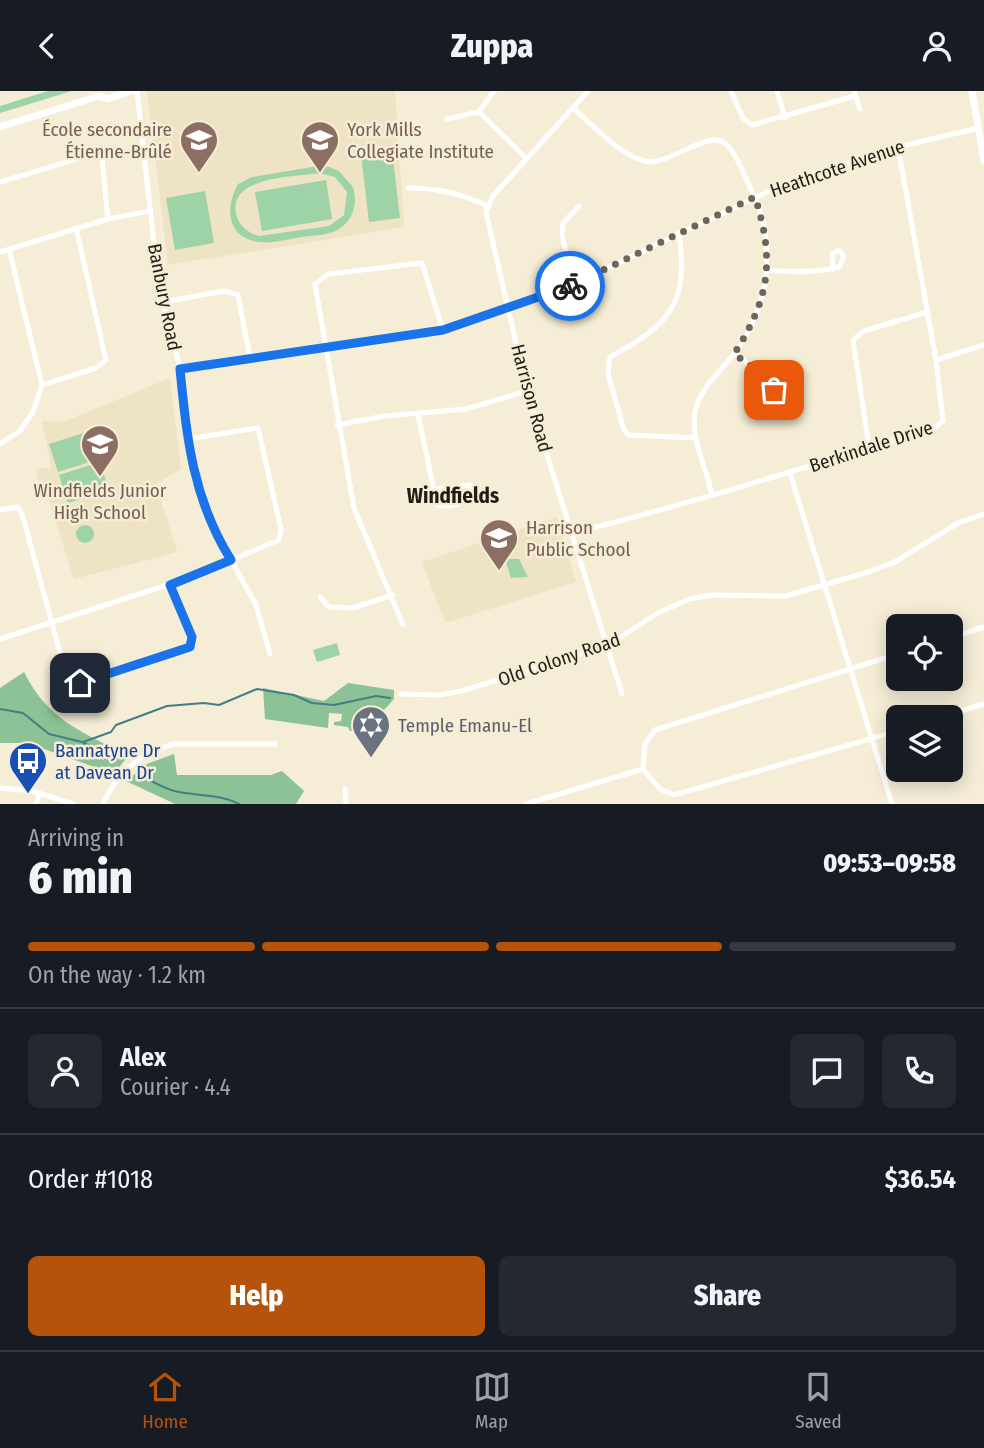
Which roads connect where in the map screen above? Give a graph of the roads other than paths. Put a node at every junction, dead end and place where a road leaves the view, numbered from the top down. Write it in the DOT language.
graph roads {
  1 [pos="135,91"];
  2 [pos="494,91"];
  3 [pos="588,91"];
  4 [pos="731,91"];
  5 [pos="777,91"];
  6 [pos="972,91"];
  7 [pos="101,93"];
  8 [pos="855,93"];
  9 [pos="573,108"];
  10 [pos="860,109"];
  11 [pos="479,112"];
  12 [pos="785,117"];
  13 [pos="447,119"];
  14 [pos="0,127"];
  15 [pos="979,128"];
  16 [pos="898,147"];
  17 [pos="527,159"];
  18 [pos="984,161"];
  19 [pos="0,182"];
  20 [pos="408,188"];
  21 [pos="755,197"];
  22 [pos="487,206"];
  23 [pos="579,206"];
  24 [pos="150,211"];
  25 [pos="108,219"];
  26 [pos="76,229"];
  27 [pos="679,233"];
  28 [pos="9,249"];
  29 [pos="0,252"];
  30 [pos="768,269"];
  31 [pos="832,269"];
  32 [pos="574,284"];
  33 [pos="163,302"];
  34 [pos="508,309"];
  35 [pos="927,312"];
  36 [pos="443,330"];
  37 [pos="984,345"];
  38 [pos="326,348"];
  39 [pos="734,354"];
  40 [pos="250,358"];
  41 [pos="936,360"];
  42 [pos="180,369"];
  43 [pos="774,382"];
  44 [pos="43,385"];
  45 [pos="527,391"];
  46 [pos="418,414"];
  47 [pos="337,425"];
  48 [pos="695,438"];
  49 [pos="188,439"];
  50 [pos="0,444"];
  51 [pos="869,447"];
  52 [pos="790,473"];
  53 [pos="432,490"];
  54 [pos="712,495"];
  55 [pos="0,510"];
  56 [pos="984,514"];
  57 [pos="572,533"];
  58 [pos="231,560"];
  59 [pos="170,585"];
  60 [pos="824,587"];
  61 [pos="393,595"];
  62 [pos="320,597"];
  63 [pos="51,621"];
  64 [pos="403,625"];
  65 [pos="984,627"];
  66 [pos="963,634"];
  67 [pos="0,639"];
  68 [pos="607,646"];
  69 [pos="270,655"];
  70 [pos="886,658"];
  71 [pos="850,669"];
  72 [pos="401,694"];
  73 [pos="622,694"];
  74 [pos="984,704"];
  75 [pos="963,710"];
  76 [pos="886,735"];
  77 [pos="872,739"];
  78 [pos="275,744"];
  79 [pos="643,769"];
  80 [pos="0,788"];
  81 [pos="345,789"];
  82 [pos="40,793"];
  83 [pos="36,804"];
  84 [pos="73,804"];
  85 [pos="103,804"];
  86 [pos="346,804"];
  87 [pos="526,804"];
  88 [pos="892,804"];
  1 -- 7 [label="main road"];
  1 -- 24 [label="street, Banbury Road"];
  2 -- 11 [label="street"];
  3 -- 9 [label="street"];
  4 -- 12 [label="street"];
  5 -- 12 [label="street"];
  6 -- 15 [label="main road"];
  7 -- 14 [label="main road"];
  8 -- 10 [label="street"];
  8 -- 12 [label="street"];
  9 -- 17 [label="street"];
  9 -- 21 [label="street"];
  11 -- 13 [label="street"];
  11 -- 17 [label="street"];
  15 -- 16 [label="street, Heathcote Avenue"];
  15 -- 18 [label="main road"];
  16 -- 21 [label="street, Heathcote Avenue"];
  16 -- 35 [label="street, Berkindale Drive"];
  17 -- 22 [label="street"];
  19 -- 25 [label="street"];
  20 -- 22 [label="street"];
  21 -- 27 [label="street, Heathcote Avenue"];
  21 -- 30 [label="street"];
  22 -- 34 [label="street, Harrison Road"];
  23 -- 32 [label="street"];
  24 -- 25 [label="street"];
  24 -- 33 [label="street, Banbury Road"];
  25 -- 26 [label="street"];
  26 -- 28 [label="street"];
  26 -- 44 [label="street"];
  27 -- 32 [label="street, Heathcote Avenue"];
  27 -- 48 [label="street"];
  28 -- 29 [label="street"];
  28 -- 44 [label="street"];
  30 -- 31 [label="street"];
  30 -- 39 [label="street"];
  32 -- 34 [label="street, Heathcote Avenue"];
  33 -- 40 [label="street"];
  33 -- 42 [label="street, Banbury Road"];
  34 -- 36 [label="street, Heathcote Avenue"];
  34 -- 45 [label="street, Harrison Road"];
  35 -- 41 [label="street, Berkindale Drive"];
  35 -- 51 [label="street"];
  36 -- 38 [label="street, Heathcote Avenue"];
  36 -- 38 [label="street"];
  37 -- 41 [label="street"];
  38 -- 40 [label="street, Heathcote Avenue"];
  38 -- 47 [label="street"];
  39 -- 43 [label="street"];
  39 -- 48 [label="street"];
  40 -- 42 [label="street, Heathcote Avenue"];
  41 -- 51 [label="street, Berkindale Drive"];
  42 -- 49 [label="street, Banbury Road"];
  44 -- 50 [label="street"];
  45 -- 46 [label="street"];
  45 -- 57 [label="street, Harrison Road"];
  46 -- 47 [label="street"];
  46 -- 53 [label="street"];
  47 -- 61 [label="street"];
  48 -- 54 [label="street"];
  49 -- 58 [label="street, Banbury Road"];
  49 -- 58 [label="street"];
  51 -- 52 [label="street, Berkindale Drive"];
  52 -- 54 [label="street, Berkindale Drive"];
  52 -- 60 [label="street"];
  53 -- 53 [label="street"];
  54 -- 57 [label="street, Berkindale Drive"];
  55 -- 63 [label="street"];
  56 -- 60 [label="street, Old Colony Road"];
  57 -- 68 [label="street, Harrison Road"];
  58 -- 59 [label="street"];
  58 -- 69 [label="street, Banbury Road"];
  59 -- 63 [label="street"];
  59 -- 63 [label="street"];
  60 -- 68 [label="street, Old Colony Road"];
  60 -- 71 [label="street"];
  61 -- 62 [label="street"];
  61 -- 64 [label="street"];
  63 -- 67 [label="street"];
  65 -- 66 [label="street"];
  68 -- 72 [label="street, Old Colony Road"];
  68 -- 73 [label="street, Harrison Road"];
  70 -- 71 [label="street"];
  71 -- 77 [label="street"];
  71 -- 79 [label="street"];
  74 -- 75 [label="street"];
  76 -- 77 [label="street"];
  77 -- 79 [label="street"];
  77 -- 88 [label="street"];
  78 -- 85 [label="street"];
  79 -- 87 [label="street"];
  80 -- 82 [label="street"];
  81 -- 86 [label="street"];
  82 -- 83 [label="street"];
  82 -- 84 [label="street"];
}
